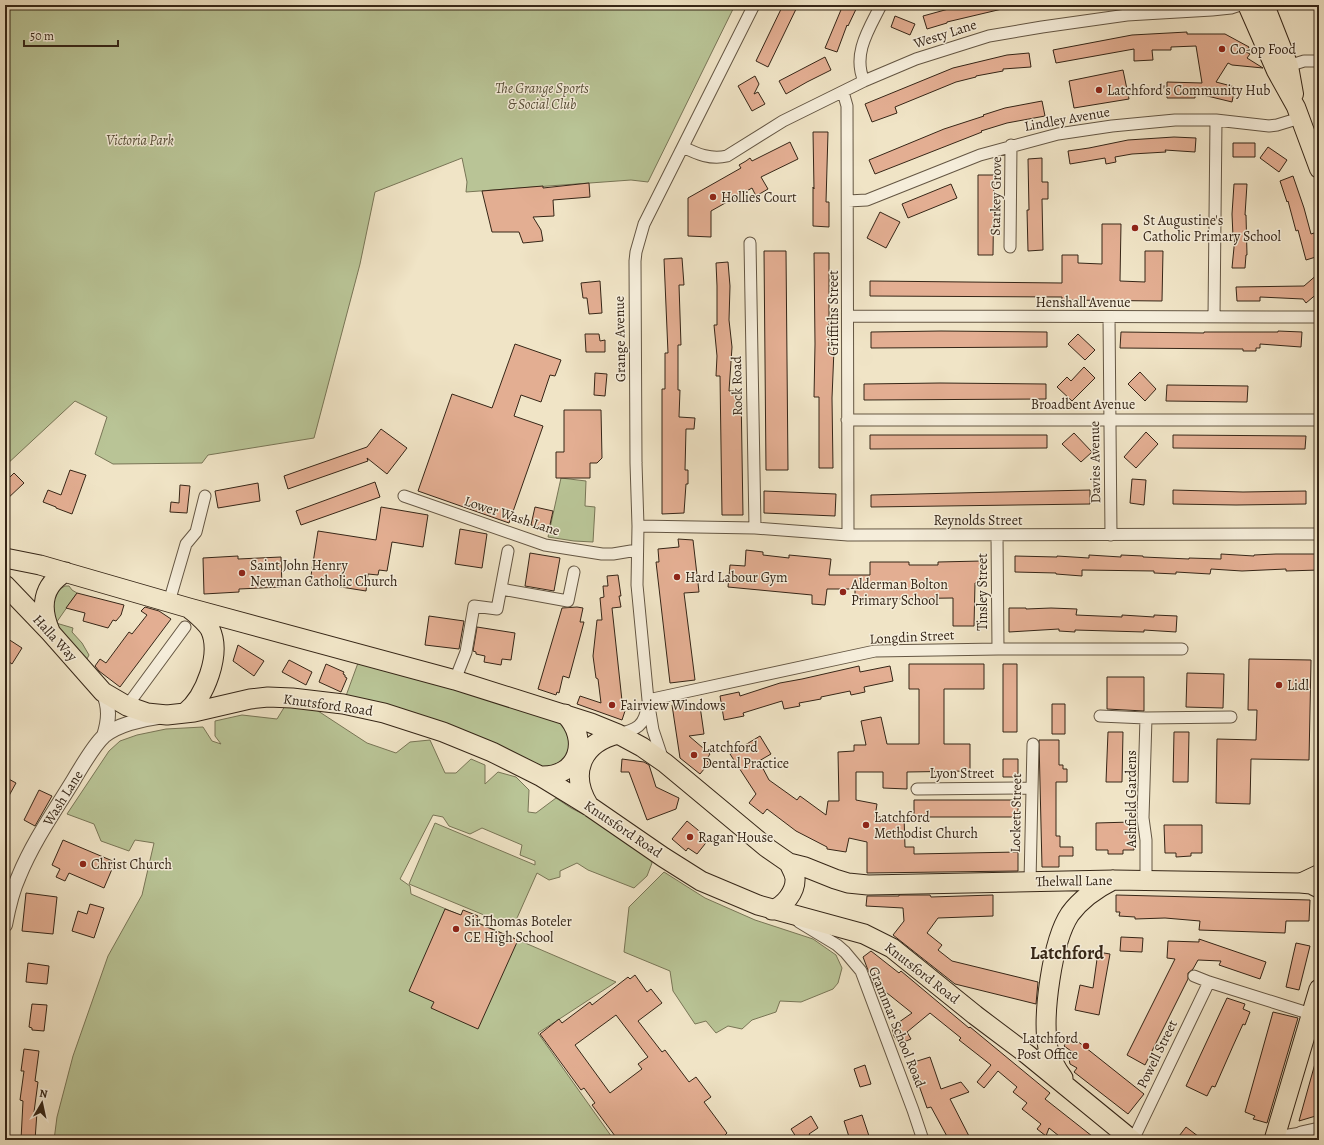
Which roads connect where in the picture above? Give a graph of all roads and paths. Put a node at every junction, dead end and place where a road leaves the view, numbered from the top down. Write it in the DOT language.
graph roads {
  1 [pos="754,5"];
  2 [pos="881,5"];
  3 [pos="1240,5"];
  4 [pos="1247,5"];
  5 [pos="1265,5"];
  6 [pos="1126,10"];
  7 [pos="1319,61"];
  8 [pos="1282,68"];
  9 [pos="864,81"];
  10 [pos="843,92"];
  11 [pos="1298,112"];
  12 [pos="1216,120"];
  13 [pos="1011,145"];
  14 [pos="683,147"];
  15 [pos="1319,169"];
  16 [pos="848,201"];
  17 [pos="750,243"];
  18 [pos="1010,247"];
  19 [pos="848,316"];
  20 [pos="1109,317"];
  21 [pos="1214,317"];
  22 [pos="1319,317"];
  23 [pos="1110,419"];
  24 [pos="847,420"];
  25 [pos="1319,420"];
  26 [pos="205,496"];
  27 [pos="404,496"];
  28 [pos="638,526"];
  29 [pos="755,528"];
  30 [pos="1319,534"];
  31 [pos="848,535"];
  32 [pos="1111,535"];
  33 [pos="997,536"];
  34 [pos="637,550"];
  35 [pos="508,551"];
  36 [pos="5,558"];
  37 [pos="66,572"];
  38 [pos="574,572"];
  39 [pos="5,585"];
  40 [pos="501,589"];
  41 [pos="169,602"];
  42 [pos="189,608"];
  43 [pos="185,627"];
  44 [pos="50,632"];
  45 [pos="998,649"];
  46 [pos="1182,649"];
  47 [pos="455,680"];
  48 [pos="103,692"];
  49 [pos="648,700"];
  50 [pos="127,706"];
  51 [pos="176,714"];
  52 [pos="565,714"];
  53 [pos="1100,716"];
  54 [pos="1231,717"];
  55 [pos="1146,718"];
  56 [pos="618,734"];
  57 [pos="104,736"];
  58 [pos="1033,744"];
  59 [pos="665,763"];
  60 [pos="540,776"];
  61 [pos="917,788"];
  62 [pos="1031,788"];
  63 [pos="590,806"];
  64 [pos="789,863"];
  65 [pos="1319,874"];
  66 [pos="1114,880"];
  67 [pos="1146,880"];
  68 [pos="1030,882"];
  69 [pos="1319,882"];
  70 [pos="1300,883"];
  71 [pos="1319,888"];
  72 [pos="777,911"];
  73 [pos="6,918"];
  74 [pos="1194,976"];
  75 [pos="1209,982"];
  76 [pos="1319,989"];
  77 [pos="1311,1014"];
  78 [pos="1074,1092"];
  79 [pos="1319,1128"];
  80 [pos="1301,1132"];
  81 [pos="1275,1138"];
  82 [pos="923,1140"];
  83 [pos="1132,1140"];
  1 -- 14 [label="street, Grange Avenue"];
  2 -- 9 [label="street"];
  3 -- 6 [label="street, Westy Lane"];
  4 -- 8 [label="main road"];
  5 -- 8 [label="main road"];
  6 -- 9 [label="street, Westy Lane"];
  7 -- 8 [label="street"];
  8 -- 11 [label="main road"];
  9 -- 10 [label="street, Westy Lane"];
  10 -- 14 [label="street, Westy Lane"];
  10 -- 16 [label="street, Griffiths Street"];
  11 -- 12 [label="street, Lindley Avenue"];
  11 -- 15 [label="main road"];
  12 -- 13 [label="street, Lindley Avenue"];
  12 -- 21 [label="street"];
  13 -- 16 [label="street, Lindley Avenue"];
  13 -- 18 [label="street, Starkey Grove"];
  14 -- 28 [label="street, Grange Avenue"];
  16 -- 19 [label="street, Griffiths Street"];
  17 -- 29 [label="street, Rock Road"];
  19 -- 20 [label="street, Henshall Avenue"];
  19 -- 24 [label="street, Griffiths Street"];
  20 -- 21 [label="street, Henshall Avenue"];
  20 -- 23 [label="street, Davies Avenue"];
  21 -- 22 [label="street, Henshall Avenue"];
  23 -- 24 [label="street, Broadbent Avenue"];
  23 -- 25 [label="street, Broadbent Avenue"];
  23 -- 32 [label="street, Davies Avenue"];
  24 -- 31 [label="street, Griffiths Street"];
  26 -- 41 [label="street"];
  27 -- 34 [label="street, Lower Wash Lane"];
  28 -- 29 [label="street, Reynolds Street"];
  28 -- 34 [label="street, Grange Avenue"];
  29 -- 31 [label="street, Reynolds Street"];
  30 -- 32 [label="street, Reynolds Street"];
  31 -- 33 [label="street, Reynolds Street"];
  32 -- 33 [label="street, Reynolds Street"];
  33 -- 45 [label="street, Tinsley Street"];
  34 -- 49 [label="street, Grange Avenue"];
  35 -- 40 [label="street"];
  36 -- 37 [label="highway"];
  37 -- 41 [label="highway"];
  37 -- 44 [label="highway"];
  38 -- 40 [label="street"];
  39 -- 44 [label="highway, Halla Way"];
  40 -- 47 [label="street"];
  41 -- 42 [label="highway"];
  42 -- 47 [label="highway"];
  42 -- 51 [label="highway"];
  43 -- 50 [label="street"];
  44 -- 48 [label="highway, Halla Way"];
  45 -- 46 [label="street, Longdin Street"];
  45 -- 49 [label="street, Longdin Street"];
  47 -- 52 [label="highway"];
  48 -- 50 [label="highway, Halla Way"];
  48 -- 57 [label="street, Halla Way"];
  49 -- 56 [label="street, Grange Avenue"];
  49 -- 59 [label="street, Grange Avenue"];
  50 -- 51 [label="highway, Knutsford Road"];
  51 -- 57 [label="street, Wash Lane"];
  51 -- 60 [label="highway, Knutsford Road"];
  52 -- 56 [label="highway"];
  52 -- 60 [label="highway"];
  53 -- 55 [label="street"];
  54 -- 55 [label="street"];
  55 -- 67 [label="street, Ashfield Gardens"];
  56 -- 59 [label="highway"];
  56 -- 63 [label="highway"];
  57 -- 73 [label="street, Wash Lane"];
  58 -- 62 [label="street, Lockett Street"];
  59 -- 64 [label="highway"];
  60 -- 63 [label="highway, Knutsford Road"];
  61 -- 62 [label="street, Lyon Street"];
  62 -- 68 [label="street, Lockett Street"];
  63 -- 72 [label="highway, Knutsford Road"];
  64 -- 68 [label="highway, Thelwall Lane"];
  64 -- 72 [label="highway"];
  65 -- 70 [label="main road"];
  66 -- 67 [label="highway, Thelwall Lane"];
  66 -- 68 [label="highway, Thelwall Lane"];
  66 -- 78 [label="highway, Knutsford Road"];
  67 -- 70 [label="highway, Thelwall Lane"];
  69 -- 70 [label="street, Thelwall Lane"];
  70 -- 71 [label="highway, Thelwall Lane"];
  72 -- 78 [label="highway, Knutsford Road"];
  72 -- 82 [label="street, Grammar School Road"];
  74 -- 75 [label="street"];
  75 -- 77 [label="street"];
  75 -- 83 [label="street, Powell Street"];
  76 -- 77 [label="highway"];
  77 -- 81 [label="highway"];
  78 -- 83 [label="highway, Knutsford Road"];
  79 -- 80 [label="street"];
  80 -- 81 [label="street"];
}
